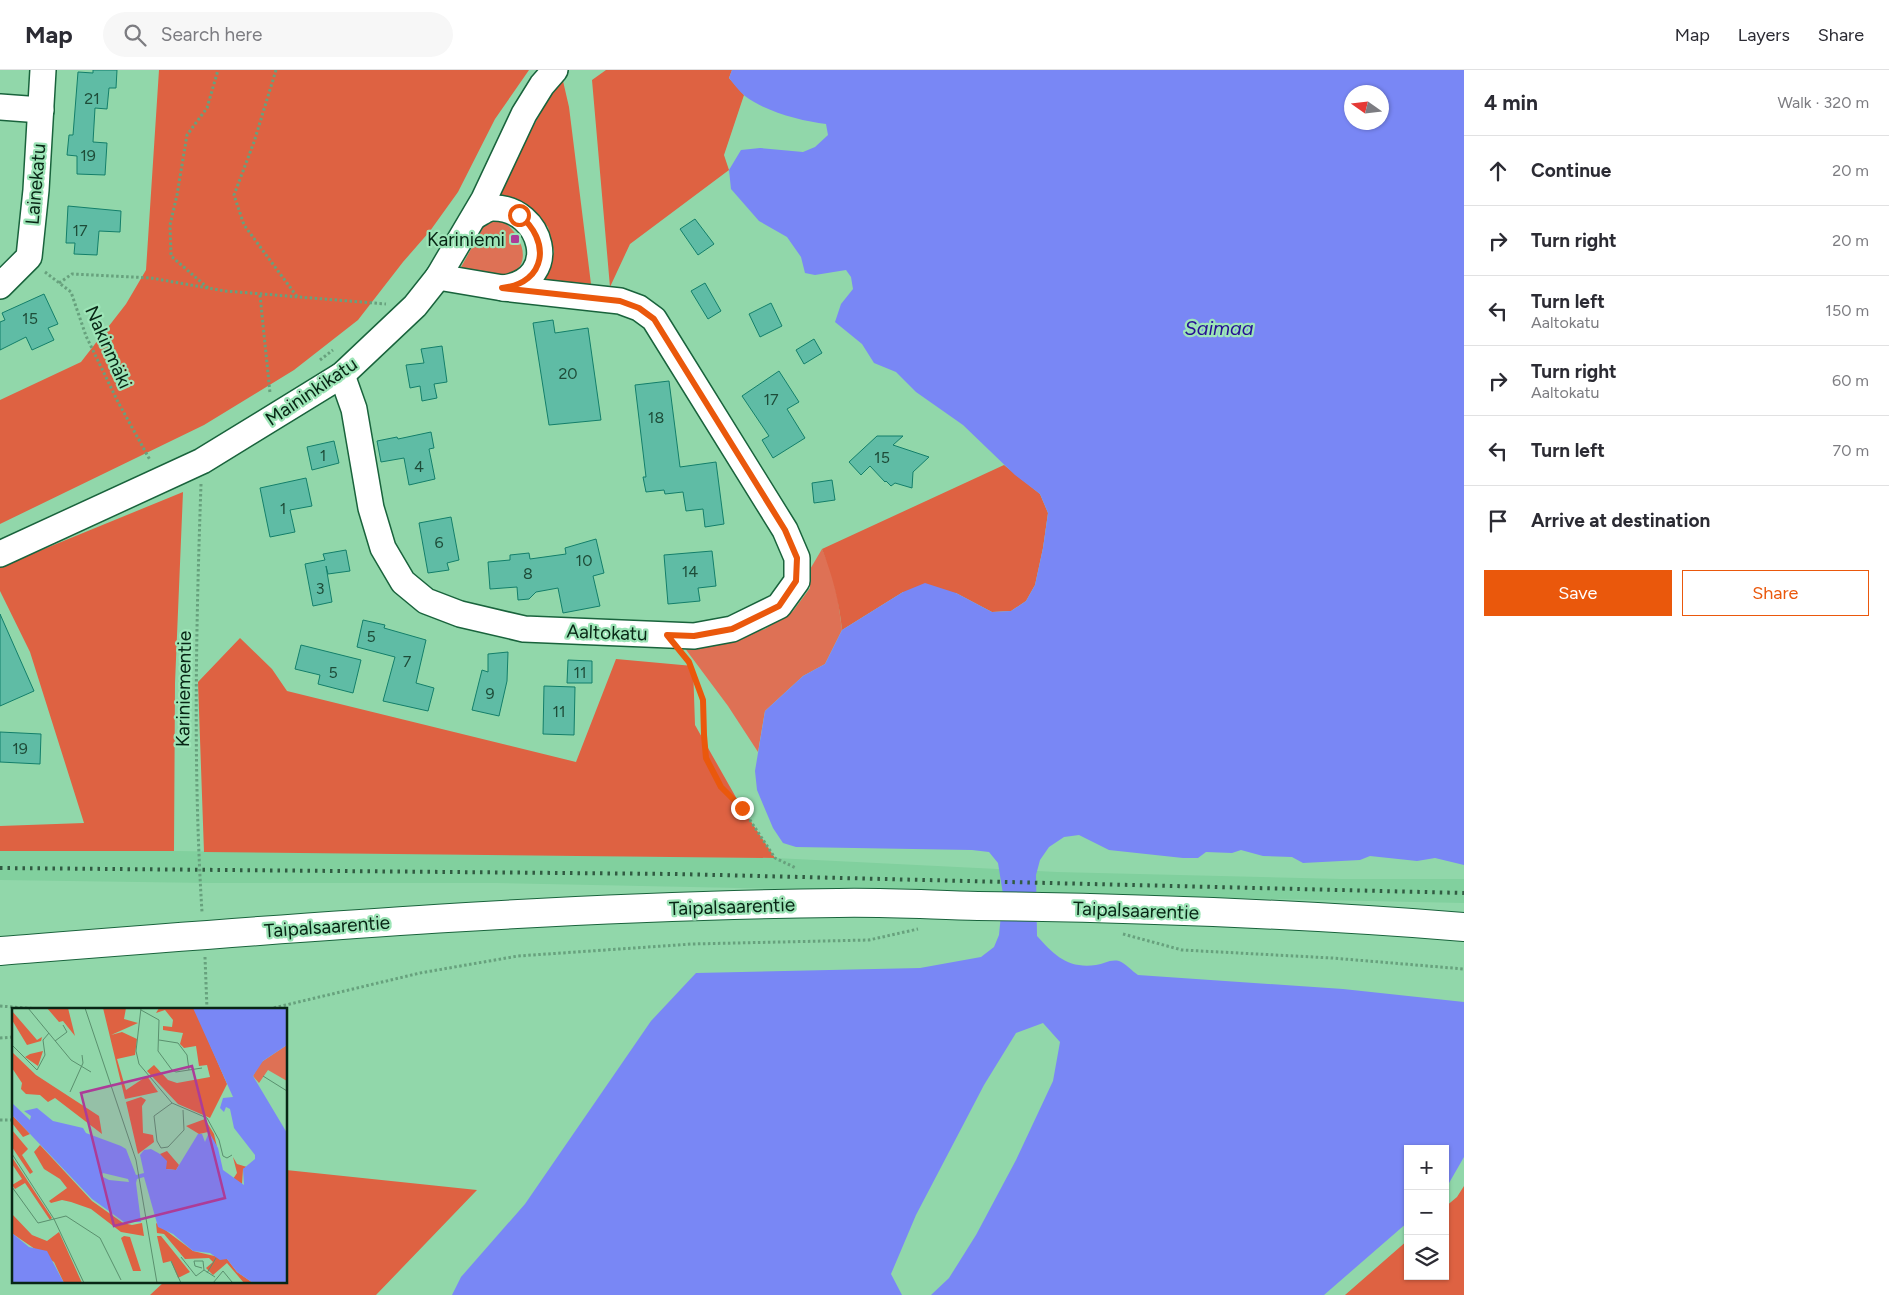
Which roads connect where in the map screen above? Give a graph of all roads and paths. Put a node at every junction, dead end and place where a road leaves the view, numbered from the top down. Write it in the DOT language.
graph roads {
  1 [pos="44,70"];
  2 [pos="218,70"];
  3 [pos="276,70"];
  4 [pos="555,70"];
  5 [pos="0,107"];
  6 [pos="41,110"];
  7 [pos="475,216"];
  8 [pos="29,257"];
  9 [pos="438,277"];
  10 [pos="59,283"];
  11 [pos="0,286"];
  12 [pos="208,288"];
  13 [pos="502,288"];
  14 [pos="260,294"];
  15 [pos="299,298"];
  16 [pos="381,310"];
  17 [pos="337,348"];
  18 [pos="316,363"];
  19 [pos="342,375"];
  20 [pos="278,390"];
  21 [pos="271,396"];
  22 [pos="267,399"];
  23 [pos="202,461"];
  24 [pos="141,464"];
  25 [pos="0,554"];
  26 [pos="667,635"];
  27 [pos="796,868"];
  28 [pos="202,918"];
  29 [pos="1464,927"];
  30 [pos="925,928"];
  31 [pos="1117,932"];
  32 [pos="0,951"];
  33 [pos="205,951"];
  34 [pos="1464,969"];
  35 [pos="0,1006"];
  36 [pos="25,1008"];
  37 [pos="206,1008"];
  38 [pos="273,1008"];
  1 -- 6 [label="street, Lainekatu"];
  2 -- 12 [label="path"];
  3 -- 15 [label="path"];
  4 -- 7 [label="street, Maininkikatu"];
  5 -- 6 [label="street"];
  6 -- 8 [label="street, Lainekatu"];
  7 -- 9 [label="street, Maininkikatu"];
  7 -- 13 [label="street"];
  8 -- 10 [label="path, Nakinmäki"];
  8 -- 11 [label="street"];
  9 -- 13 [label="street, Aaltokatu"];
  9 -- 19 [label="street, Maininkikatu"];
  10 -- 12 [label="path"];
  10 -- 24 [label="path, Nakinmäki"];
  12 -- 14 [label="path"];
  13 -- 26 [label="street, Aaltokatu"];
  14 -- 15 [label="path"];
  14 -- 21 [label="path"];
  15 -- 16 [label="path"];
  17 -- 18 [label="path"];
  19 -- 23 [label="street, Maininkikatu"];
  19 -- 26 [label="street, Aaltokatu"];
  20 -- 21 [label="path"];
  21 -- 22 [label="path"];
  23 -- 25 [label="street, Maininkikatu"];
  23 -- 28 [label="path, Kariniementie"];
  26 -- 27 [label="path"];
  29 -- 32 [label="main road, Taipalsaarentie"];
  30 -- 38 [label="path"];
  31 -- 34 [label="path"];
  33 -- 37 [label="path"];
  35 -- 36 [label="path"];
}
